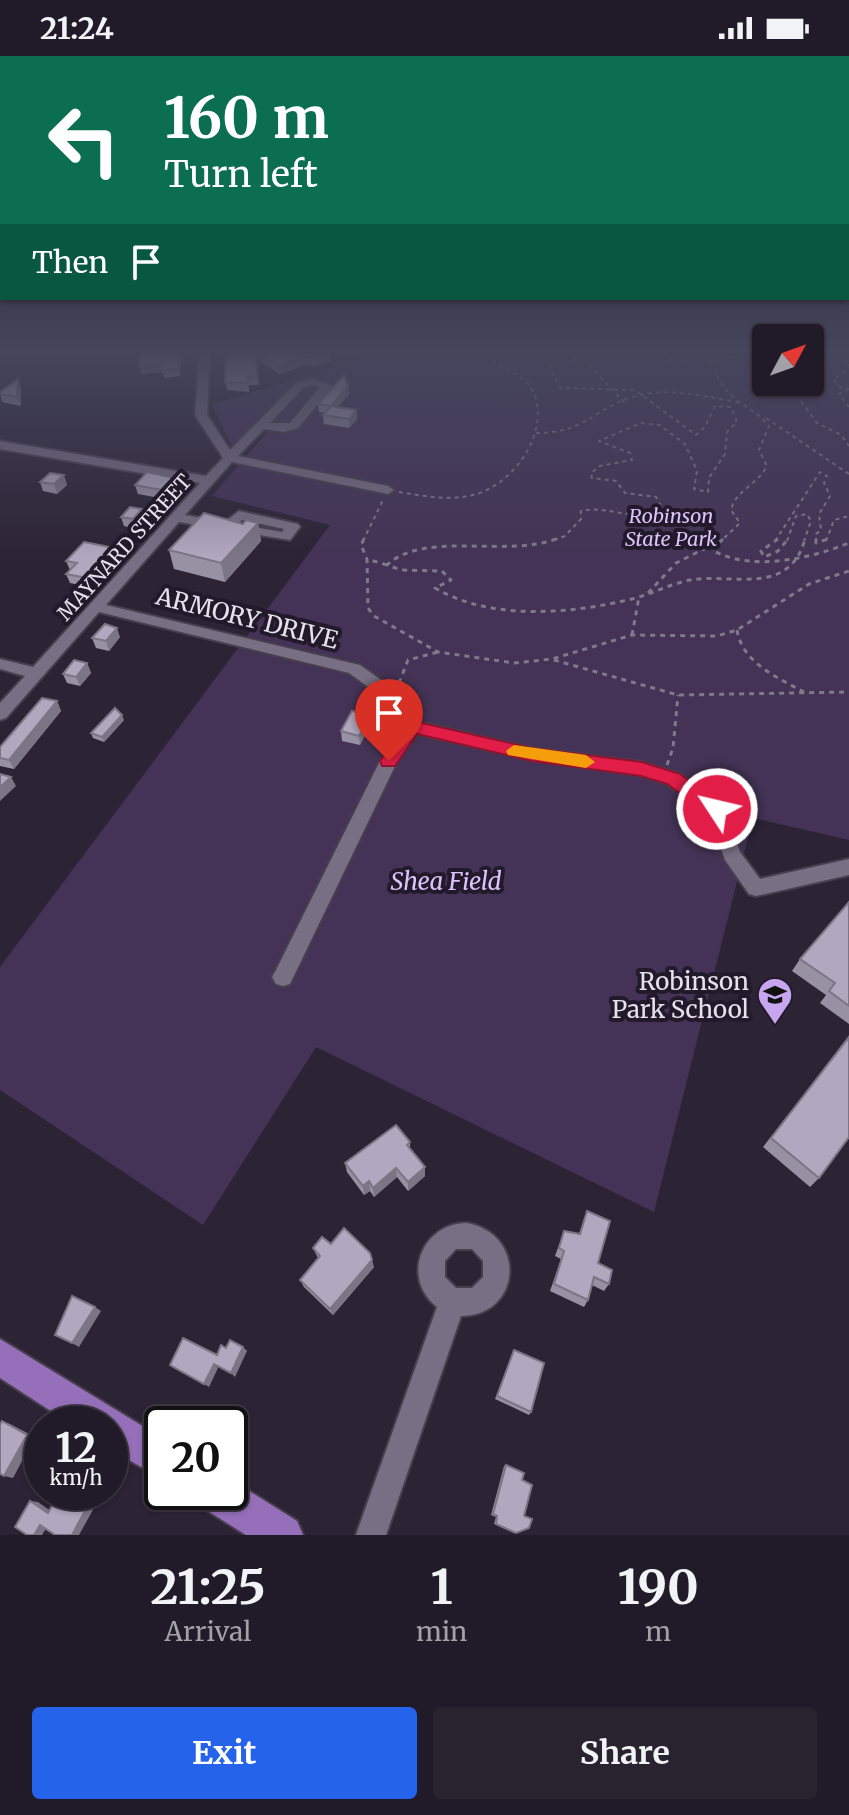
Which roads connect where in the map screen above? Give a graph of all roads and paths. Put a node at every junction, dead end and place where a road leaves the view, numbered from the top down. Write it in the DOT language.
graph roads {
  1 [pos="204,419"];
  2 [pos="268,419"];
  3 [pos="300,419"];
  4 [pos="534,419"];
  5 [pos="596,419"];
  6 [pos="675,419"];
  7 [pos="709,419"];
  8 [pos="736,419"];
  9 [pos="764,419"];
  10 [pos="767,419"];
  11 [pos="815,419"];
  12 [pos="262,425"];
  13 [pos="535,433"];
  14 [pos="0,445"];
  15 [pos="849,446"];
  16 [pos="229,458"];
  17 [pos="849,474"];
  18 [pos="211,481"];
  19 [pos="388,490"];
  20 [pos="849,516"];
  21 [pos="177,518"];
  22 [pos="227,528"];
  23 [pos="717,542"];
  24 [pos="849,543"];
  25 [pos="800,556"];
  26 [pos="367,559"];
  27 [pos="387,565"];
  28 [pos="849,571"];
  29 [pos="648,593"];
  30 [pos="639,597"];
  31 [pos="97,607"];
  32 [pos="737,630"];
  33 [pos="632,635"];
  34 [pos="438,652"];
  35 [pos="552,659"];
  36 [pos="0,664"];
  37 [pos="552,666"];
  38 [pos="37,673"];
  39 [pos="388,692"];
  40 [pos="849,692"];
  41 [pos="678,695"];
  42 [pos="809,695"];
  43 [pos="0,714"];
  44 [pos="413,727"];
  45 [pos="661,775"];
  46 [pos="849,867"];
  47 [pos="283,977"];
  48 [pos="452,1302"];
  49 [pos="0,1357"];
  50 [pos="77,1406"];
  51 [pos="243,1510"];
  52 [pos="283,1535"];
  53 [pos="371,1535"];
  1 -- 16 [label="street"];
  2 -- 12 [label="street, MAYNARD STREET"];
  3 -- 12 [label="street, MAYNARD STREET"];
  4 -- 13 [label="path"];
  5 -- 13 [label="path"];
  6 -- 7 [label="path"];
  8 -- 27 [label="path"];
  9 -- 23 [label="path"];
  10 -- 17 [label="path"];
  11 -- 15 [label="path"];
  12 -- 16 [label="street, MAYNARD STREET"];
  13 -- 19 [label="path"];
  14 -- 18 [label="street"];
  16 -- 18 [label="street, MAYNARD STREET"];
  16 -- 19 [label="street"];
  18 -- 21 [label="street, MAYNARD STREET"];
  19 -- 26 [label="path"];
  20 -- 25 [label="path"];
  21 -- 22 [label="street"];
  21 -- 31 [label="street, MAYNARD STREET"];
  23 -- 25 [label="path"];
  23 -- 29 [label="path"];
  24 -- 25 [label="path"];
  25 -- 29 [label="path"];
  26 -- 27 [label="path"];
  26 -- 34 [label="path"];
  27 -- 30 [label="path"];
  28 -- 32 [label="path"];
  29 -- 30 [label="path"];
  30 -- 33 [label="path"];
  31 -- 38 [label="street, MAYNARD STREET"];
  31 -- 39 [label="street, ARMORY DRIVE"];
  32 -- 33 [label="path"];
  32 -- 42 [label="path"];
  33 -- 35 [label="path"];
  34 -- 35 [label="path"];
  34 -- 39 [label="path"];
  35 -- 37 [label="path"];
  35 -- 41 [label="path"];
  36 -- 38 [label="street"];
  38 -- 43 [label="street, MAYNARD STREET"];
  39 -- 44 [label="street"];
  40 -- 42 [label="path"];
  41 -- 42 [label="path"];
  41 -- 45 [label="path"];
  44 -- 45 [label="street"];
  44 -- 47 [label="street"];
  45 -- 46 [label="street"];
  48 -- 53 [label="street"];
  49 -- 50 [label="main road"];
  51 -- 52 [label="main road"];
}
